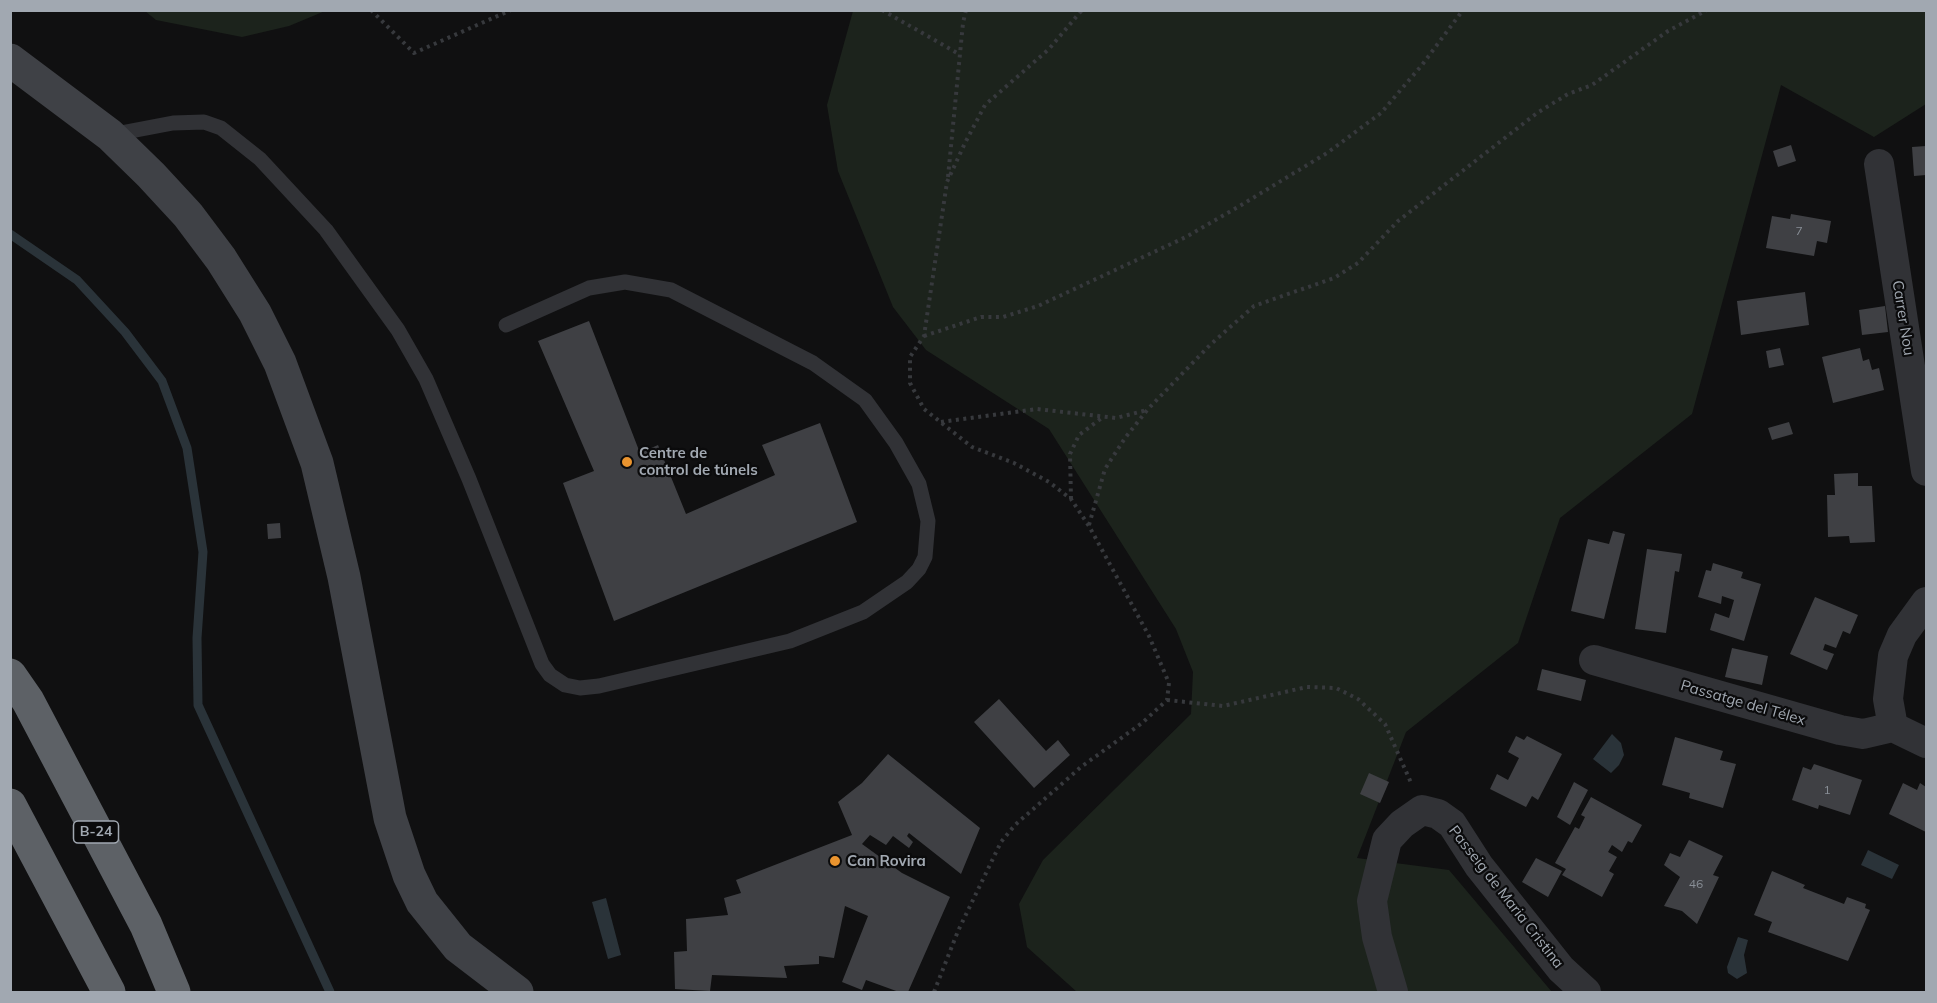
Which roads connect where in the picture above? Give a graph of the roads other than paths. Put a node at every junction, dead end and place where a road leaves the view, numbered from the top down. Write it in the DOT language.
graph roads {
  1 [pos="10,60"];
  2 [pos="110,135"];
  3 [pos="1879,164"];
  4 [pos="506,325"];
  5 [pos="1926,471"];
  6 [pos="1926,602"];
  7 [pos="1594,660"];
  8 [pos="10,675"];
  9 [pos="1893,727"];
  10 [pos="1926,743"];
  11 [pos="10,805"];
  12 [pos="110,993"];
  13 [pos="174,993"];
  14 [pos="517,993"];
  15 [pos="1393,993"];
  16 [pos="1586,993"];
  1 -- 2 [label="street"];
  2 -- 4 [label="lane"];
  2 -- 14 [label="street"];
  3 -- 5 [label="street, Carrer Nou"];
  6 -- 9 [label="street"];
  7 -- 9 [label="street, Passatge del Télex"];
  8 -- 13 [label="highway, B-24"];
  9 -- 10 [label="street"];
  11 -- 12 [label="highway"];
  15 -- 16 [label="street, Passeig de Maria Cristina"];
}
